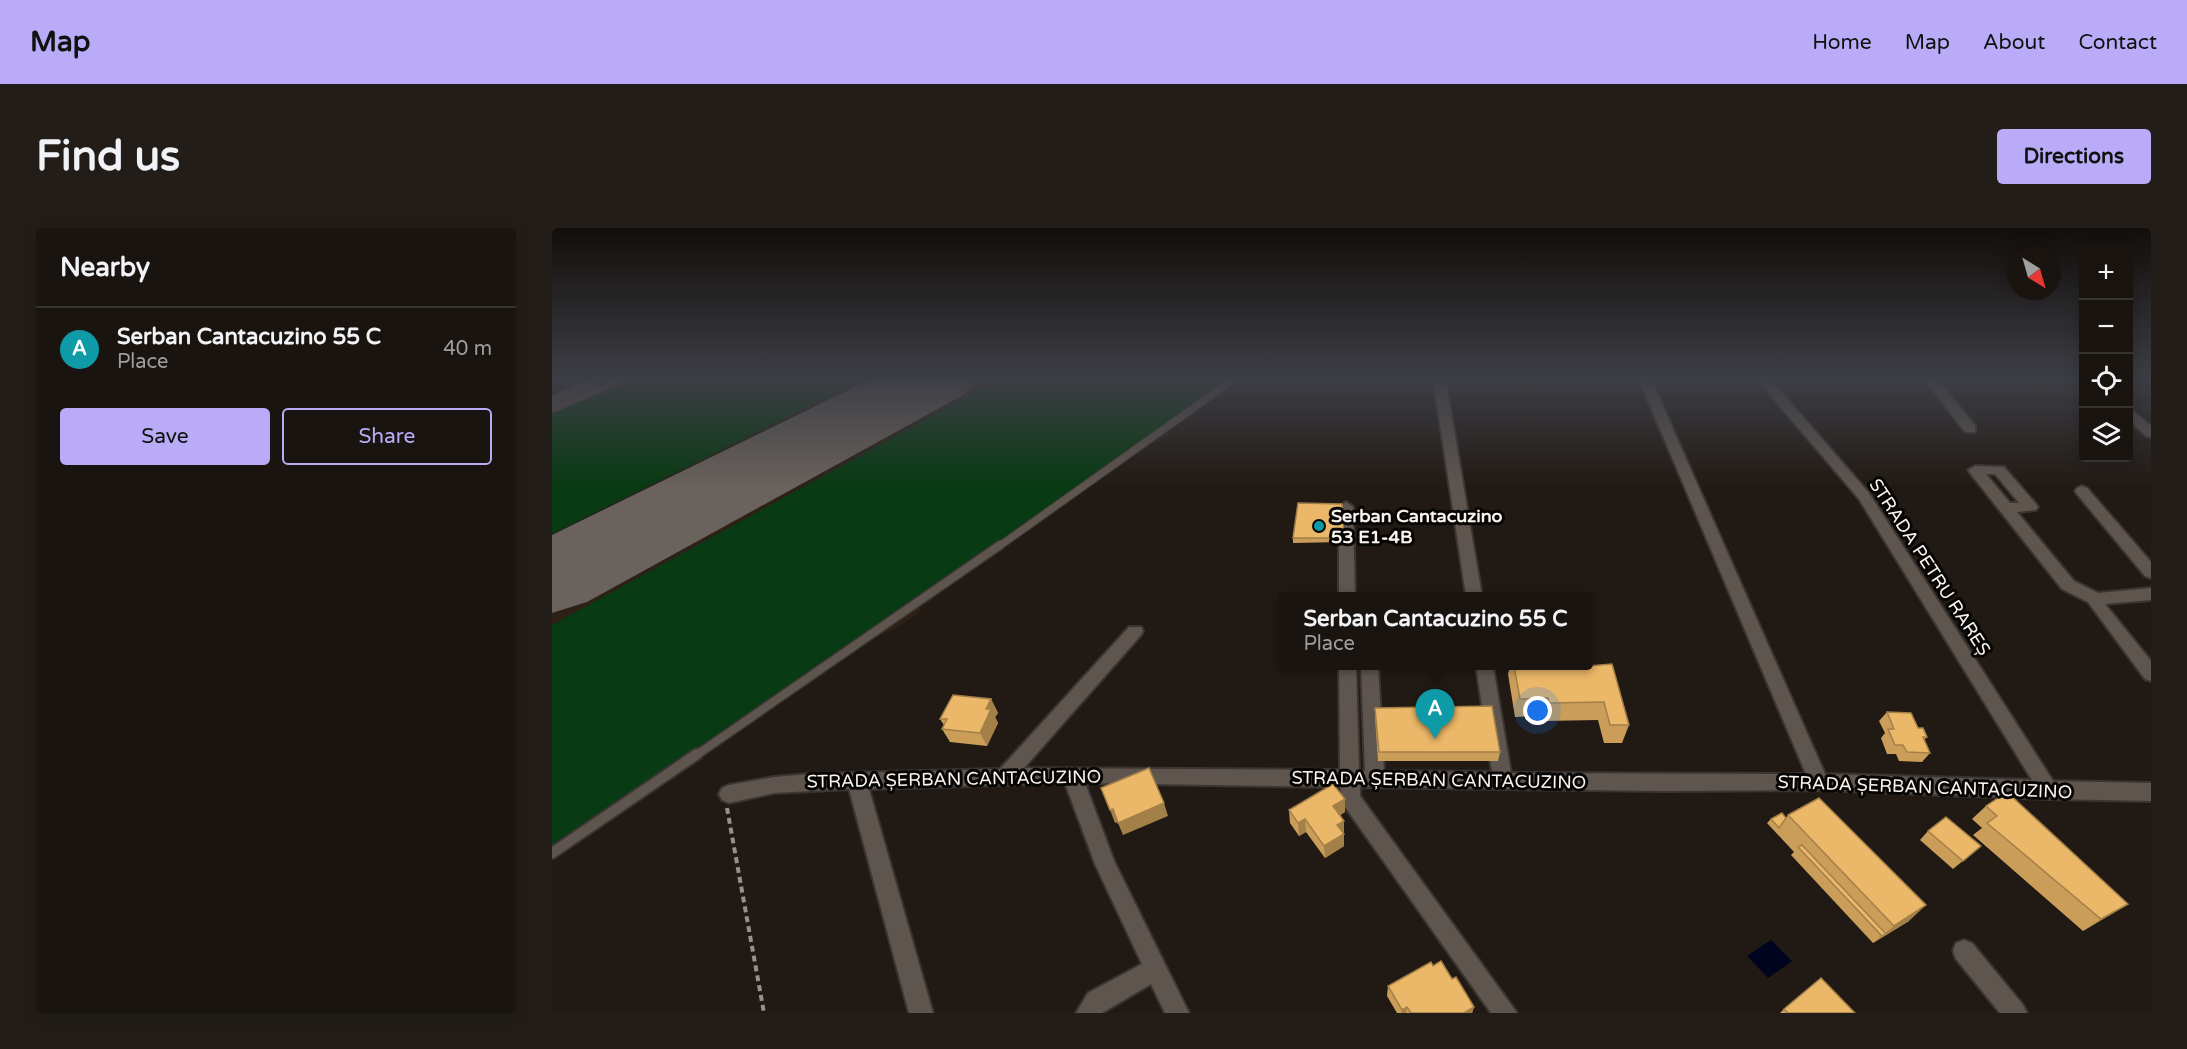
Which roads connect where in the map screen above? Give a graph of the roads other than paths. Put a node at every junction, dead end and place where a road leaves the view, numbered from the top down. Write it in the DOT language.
graph roads {
  1 [pos="1185,414"];
  2 [pos="1445,414"];
  3 [pos="1660,414"];
  4 [pos="1793,414"];
  5 [pos="1958,414"];
  6 [pos="2133,416"];
  7 [pos="1970,429"];
  8 [pos="2151,433"];
  9 [pos="2082,491"];
  10 [pos="1346,507"];
  11 [pos="2006,508"];
  12 [pos="2151,572"];
  13 [pos="1347,592"];
  14 [pos="1473,592"];
  15 [pos="2151,594"];
  16 [pos="2096,599"];
  17 [pos="1135,631"];
  18 [pos="1348,670"];
  19 [pos="1370,670"];
  20 [pos="1486,670"];
  21 [pos="2151,674"];
  22 [pos="1815,774"];
  23 [pos="1072,775"];
  24 [pos="1005,776"];
  25 [pos="1350,778"];
  26 [pos="1375,779"];
  27 [pos="1503,781"];
  28 [pos="857,782"];
  29 [pos="2049,791"];
  30 [pos="2151,792"];
  31 [pos="729,794"];
  32 [pos="552,854"];
  33 [pos="1964,951"];
  34 [pos="1156,969"];
  35 [pos="921,1013"];
  36 [pos="1088,1013"];
  37 [pos="1178,1013"];
  38 [pos="1505,1013"];
  39 [pos="2015,1013"];
  1 -- 32 [label="lane"];
  2 -- 14 [label="street"];
  3 -- 22 [label="street"];
  4 -- 29 [label="street, STRADA PETRU RAREȘ"];
  5 -- 7 [label="street"];
  6 -- 8 [label="street"];
  9 -- 12 [label="street"];
  10 -- 13 [label="street"];
  11 -- 16 [label="street"];
  15 -- 16 [label="street"];
  16 -- 21 [label="street"];
  17 -- 24 [label="street"];
  18 -- 25 [label="street"];
  19 -- 26 [label="street"];
  20 -- 27 [label="street"];
  22 -- 27 [label="street, STRADA ȘERBAN CANTACUZINO"];
  22 -- 29 [label="street, STRADA ȘERBAN CANTACUZINO"];
  23 -- 24 [label="street, STRADA ȘERBAN CANTACUZINO"];
  23 -- 25 [label="street, STRADA ȘERBAN CANTACUZINO"];
  23 -- 34 [label="street"];
  24 -- 28 [label="street, STRADA ȘERBAN CANTACUZINO"];
  25 -- 26 [label="street, STRADA ȘERBAN CANTACUZINO"];
  25 -- 38 [label="street"];
  26 -- 27 [label="street, STRADA ȘERBAN CANTACUZINO"];
  28 -- 31 [label="street, STRADA ȘERBAN CANTACUZINO"];
  28 -- 35 [label="street"];
  29 -- 30 [label="street, STRADA ȘERBAN CANTACUZINO"];
  33 -- 39 [label="street"];
  34 -- 36 [label="street"];
  34 -- 37 [label="street"];
}
